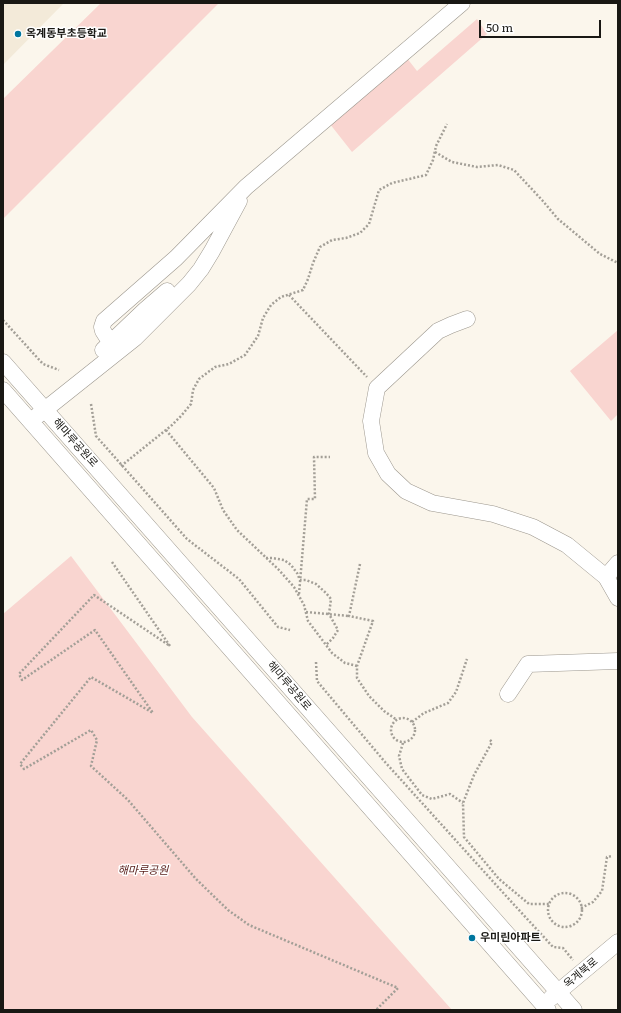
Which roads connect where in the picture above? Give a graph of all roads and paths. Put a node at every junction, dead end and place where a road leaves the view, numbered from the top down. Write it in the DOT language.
graph roads {
  1 [pos="462,3"];
  2 [pos="447,124"];
  3 [pos="435,152"];
  4 [pos="246,187"];
  5 [pos="176,258"];
  6 [pos="618,263"];
  7 [pos="188,271"];
  8 [pos="134,295"];
  9 [pos="289,295"];
  10 [pos="147,309"];
  11 [pos="467,319"];
  12 [pos="3,320"];
  13 [pos="110,342"];
  14 [pos="3,362"];
  15 [pos="59,370"];
  16 [pos="377,388"];
  17 [pos="3,390"];
  18 [pos="91,404"];
  19 [pos="45,409"];
  20 [pos="31,422"];
  21 [pos="166,430"];
  22 [pos="330,457"];
  23 [pos="121,466"];
  24 [pos="266,558"];
  25 [pos="112,562"];
  26 [pos="618,563"];
  27 [pos="360,564"];
  28 [pos="606,577"];
  29 [pos="300,580"];
  30 [pos="298,595"];
  31 [pos="618,598"];
  32 [pos="306,612"];
  33 [pos="329,614"];
  34 [pos="350,616"];
  35 [pos="290,630"];
  36 [pos="326,645"];
  37 [pos="468,659"];
  38 [pos="618,661"];
  39 [pos="316,662"];
  40 [pos="357,666"];
  41 [pos="508,694"];
  42 [pos="397,720"];
  43 [pos="412,722"];
  44 [pos="490,740"];
  45 [pos="403,743"];
  46 [pos="464,803"];
  47 [pos="612,856"];
  48 [pos="549,904"];
  49 [pos="581,908"];
  50 [pos="618,942"];
  51 [pos="583,972"];
  52 [pos="559,992"];
  53 [pos="542,1008"];
  54 [pos="376,1010"];
  55 [pos="574,1010"];
  1 -- 4 [label="street"];
  2 -- 3 [label="path"];
  3 -- 6 [label="path"];
  3 -- 9 [label="path"];
  4 -- 5 [label="street"];
  4 -- 7 [label="street"];
  4 -- 19 [label="street"];
  5 -- 7 [label="street"];
  5 -- 8 [label="street"];
  7 -- 10 [label="street"];
  8 -- 10 [label="street"];
  8 -- 13 [label="street"];
  9 -- 16 [label="path"];
  9 -- 21 [label="path"];
  10 -- 13 [label="street"];
  11 -- 16 [label="street"];
  12 -- 15 [label="path"];
  13 -- 19 [label="street"];
  14 -- 19 [label="street, 해마루공원로"];
  16 -- 28 [label="street"];
  17 -- 20 [label="street, 해마루공원로"];
  18 -- 23 [label="path"];
  19 -- 20 [label="street"];
  19 -- 52 [label="street, 해마루공원로"];
  20 -- 53 [label="street, 해마루공원로"];
  21 -- 23 [label="path"];
  21 -- 24 [label="path"];
  22 -- 29 [label="path"];
  23 -- 35 [label="path"];
  24 -- 29 [label="path"];
  24 -- 30 [label="path"];
  25 -- 54 [label="path"];
  26 -- 28 [label="street"];
  27 -- 34 [label="path"];
  28 -- 31 [label="street"];
  29 -- 30 [label="path"];
  29 -- 33 [label="path"];
  30 -- 32 [label="path"];
  32 -- 33 [label="path"];
  32 -- 36 [label="path"];
  33 -- 34 [label="path"];
  33 -- 36 [label="path"];
  34 -- 40 [label="path"];
  36 -- 40 [label="path"];
  37 -- 43 [label="path"];
  38 -- 41 [label="street"];
  39 -- 51 [label="path"];
  40 -- 42 [label="path"];
  42 -- 43 [label="path"];
  42 -- 45 [label="path"];
  43 -- 45 [label="path"];
  44 -- 46 [label="path"];
  45 -- 46 [label="path"];
  46 -- 48 [label="path"];
  47 -- 49 [label="path"];
  48 -- 49 [label="path"];
  48 -- 49 [label="path"];
  50 -- 51 [label="street, 옥계북로"];
  51 -- 52 [label="street, 옥계북로"];
  52 -- 53 [label="street, 옥계북로"];
  52 -- 55 [label="street, 해마루공원로"];
}
